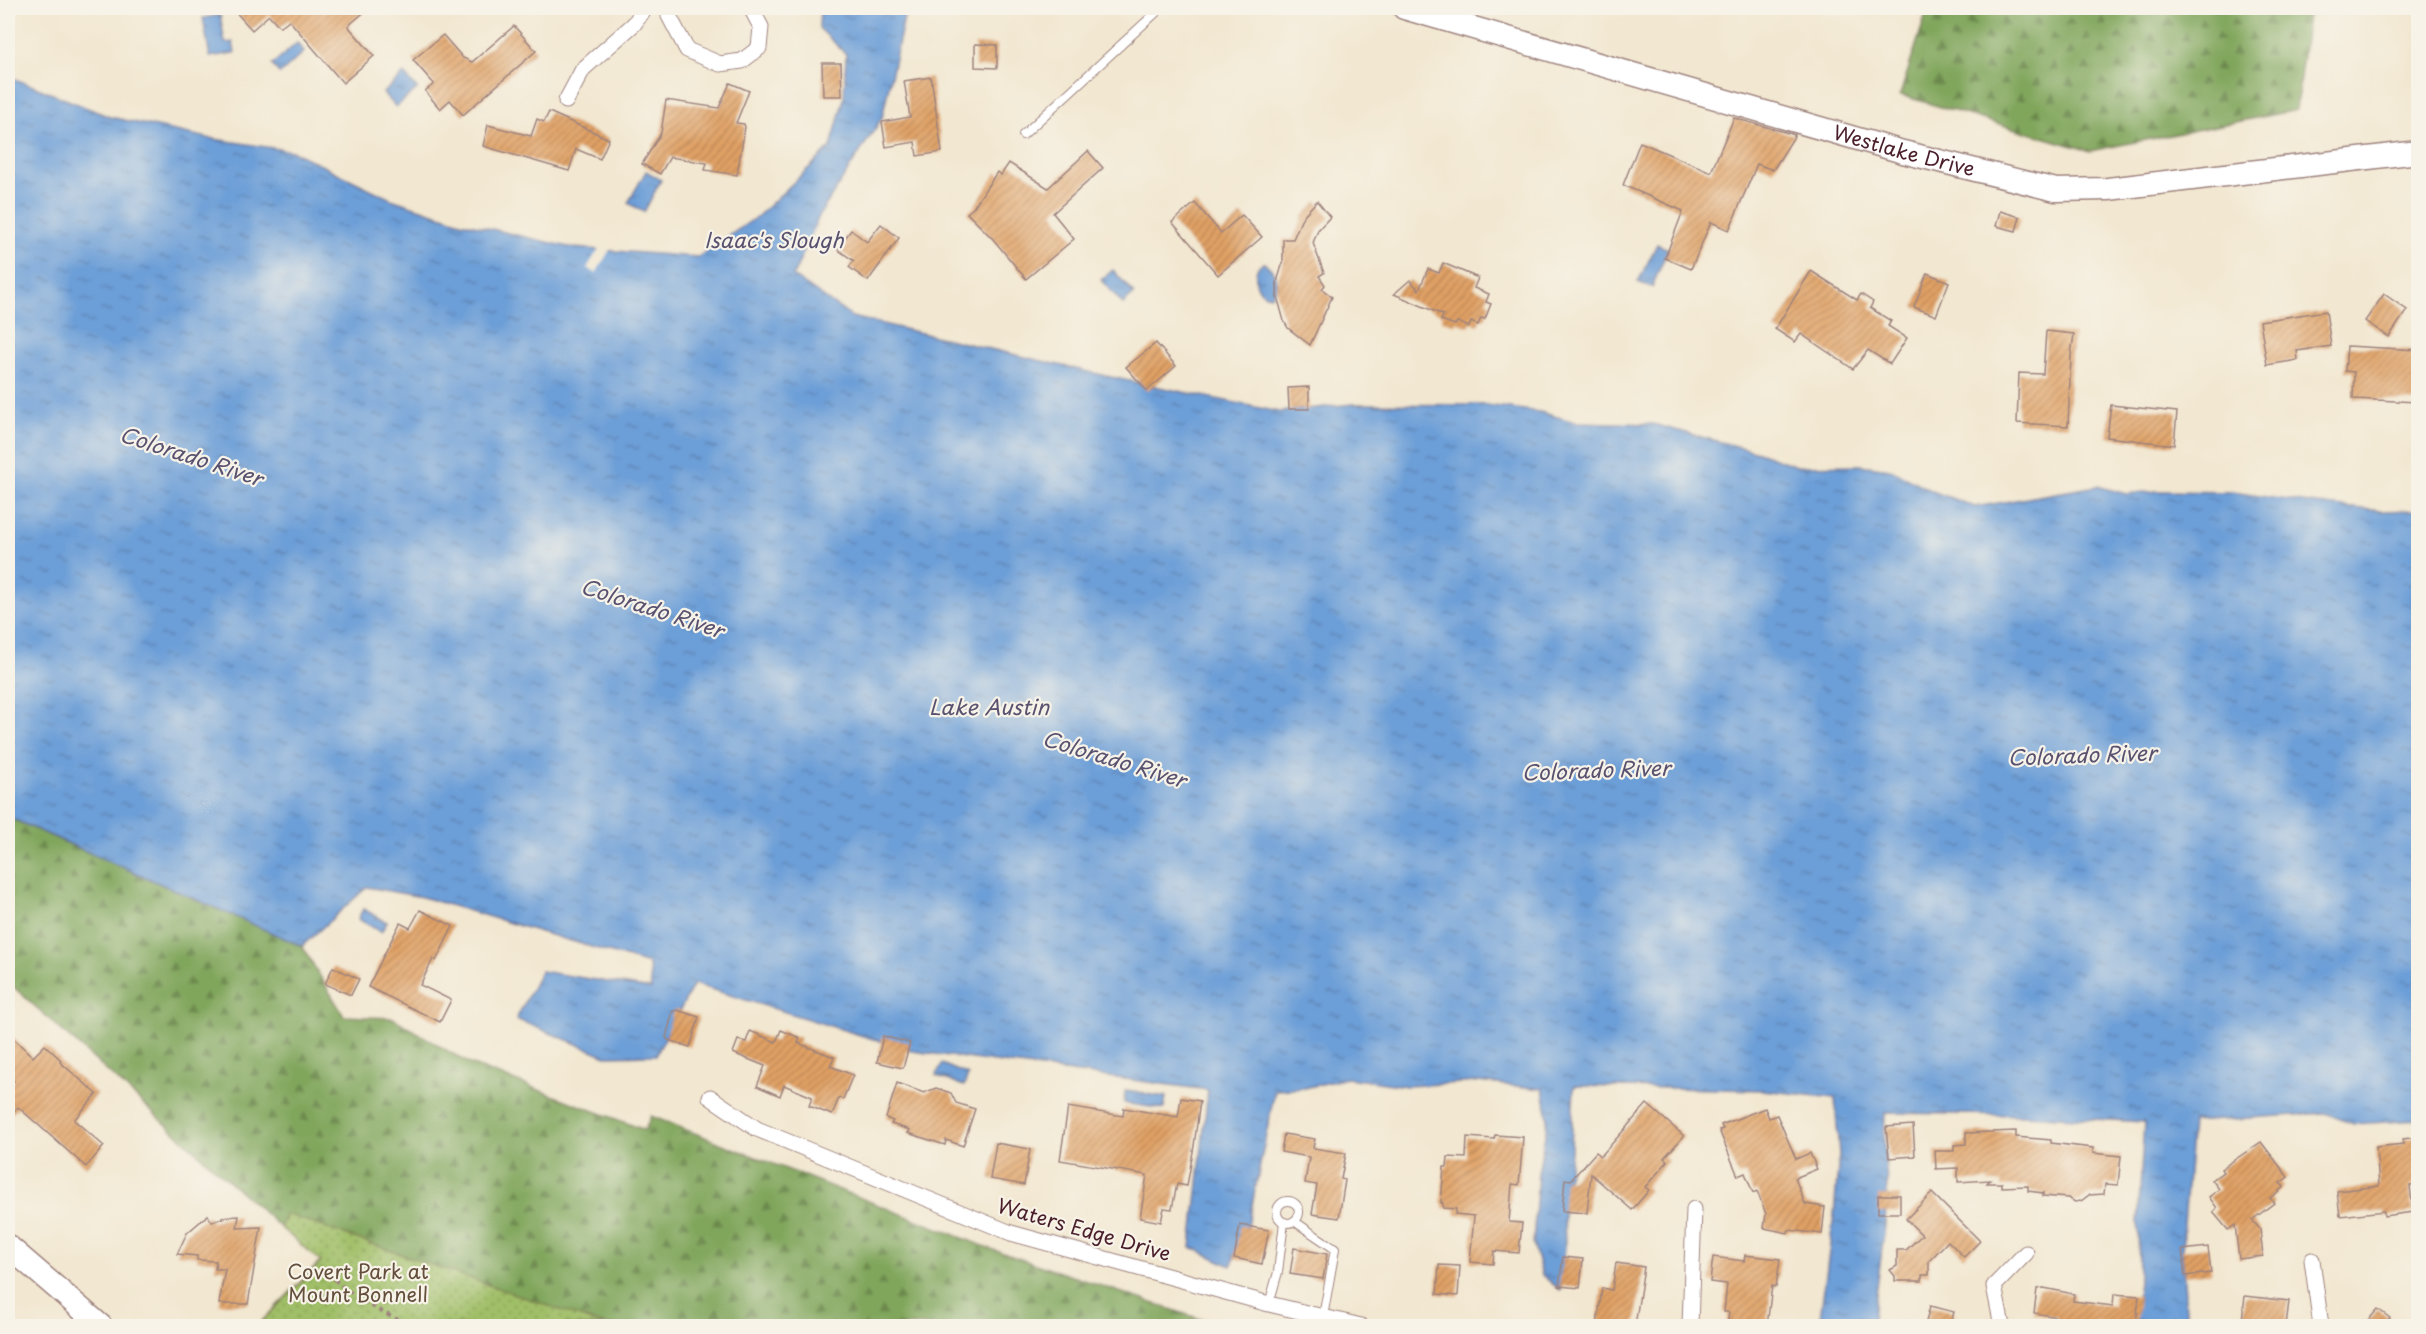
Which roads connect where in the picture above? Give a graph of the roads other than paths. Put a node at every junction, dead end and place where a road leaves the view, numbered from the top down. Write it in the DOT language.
graph roads {
  1 [pos="645,8"];
  2 [pos="669,8"];
  3 [pos="751,8"];
  4 [pos="1161,8"];
  5 [pos="1404,8"];
  6 [pos="1430,11"];
  7 [pos="566,101"];
  8 [pos="1023,135"];
  9 [pos="2418,152"];
  10 [pos="710,1097"];
  11 [pos="1694,1209"];
  12 [pos="1294,1221"];
  13 [pos="1284,1222"];
  14 [pos="8,1246"];
  15 [pos="2026,1253"];
  16 [pos="2312,1260"];
  17 [pos="1269,1304"];
  18 [pos="1323,1317"];
  19 [pos="101,1326"];
  20 [pos="1361,1326"];
  21 [pos="1690,1326"];
  22 [pos="2002,1326"];
  23 [pos="2321,1326"];
  1 -- 7 [label="street"];
  2 -- 3 [label="street"];
  4 -- 8 [label="lane"];
  5 -- 6 [label="street, Westlake Drive"];
  6 -- 9 [label="street, Westlake Drive"];
  10 -- 17 [label="street, Waters Edge Drive"];
  11 -- 21 [label="street"];
  12 -- 13 [label="lane"];
  12 -- 13 [label="lane"];
  12 -- 18 [label="lane"];
  13 -- 17 [label="lane"];
  14 -- 19 [label="street"];
  15 -- 22 [label="street"];
  16 -- 23 [label="street"];
  17 -- 18 [label="street, Waters Edge Drive"];
  18 -- 20 [label="street, Waters Edge Drive"];
}
